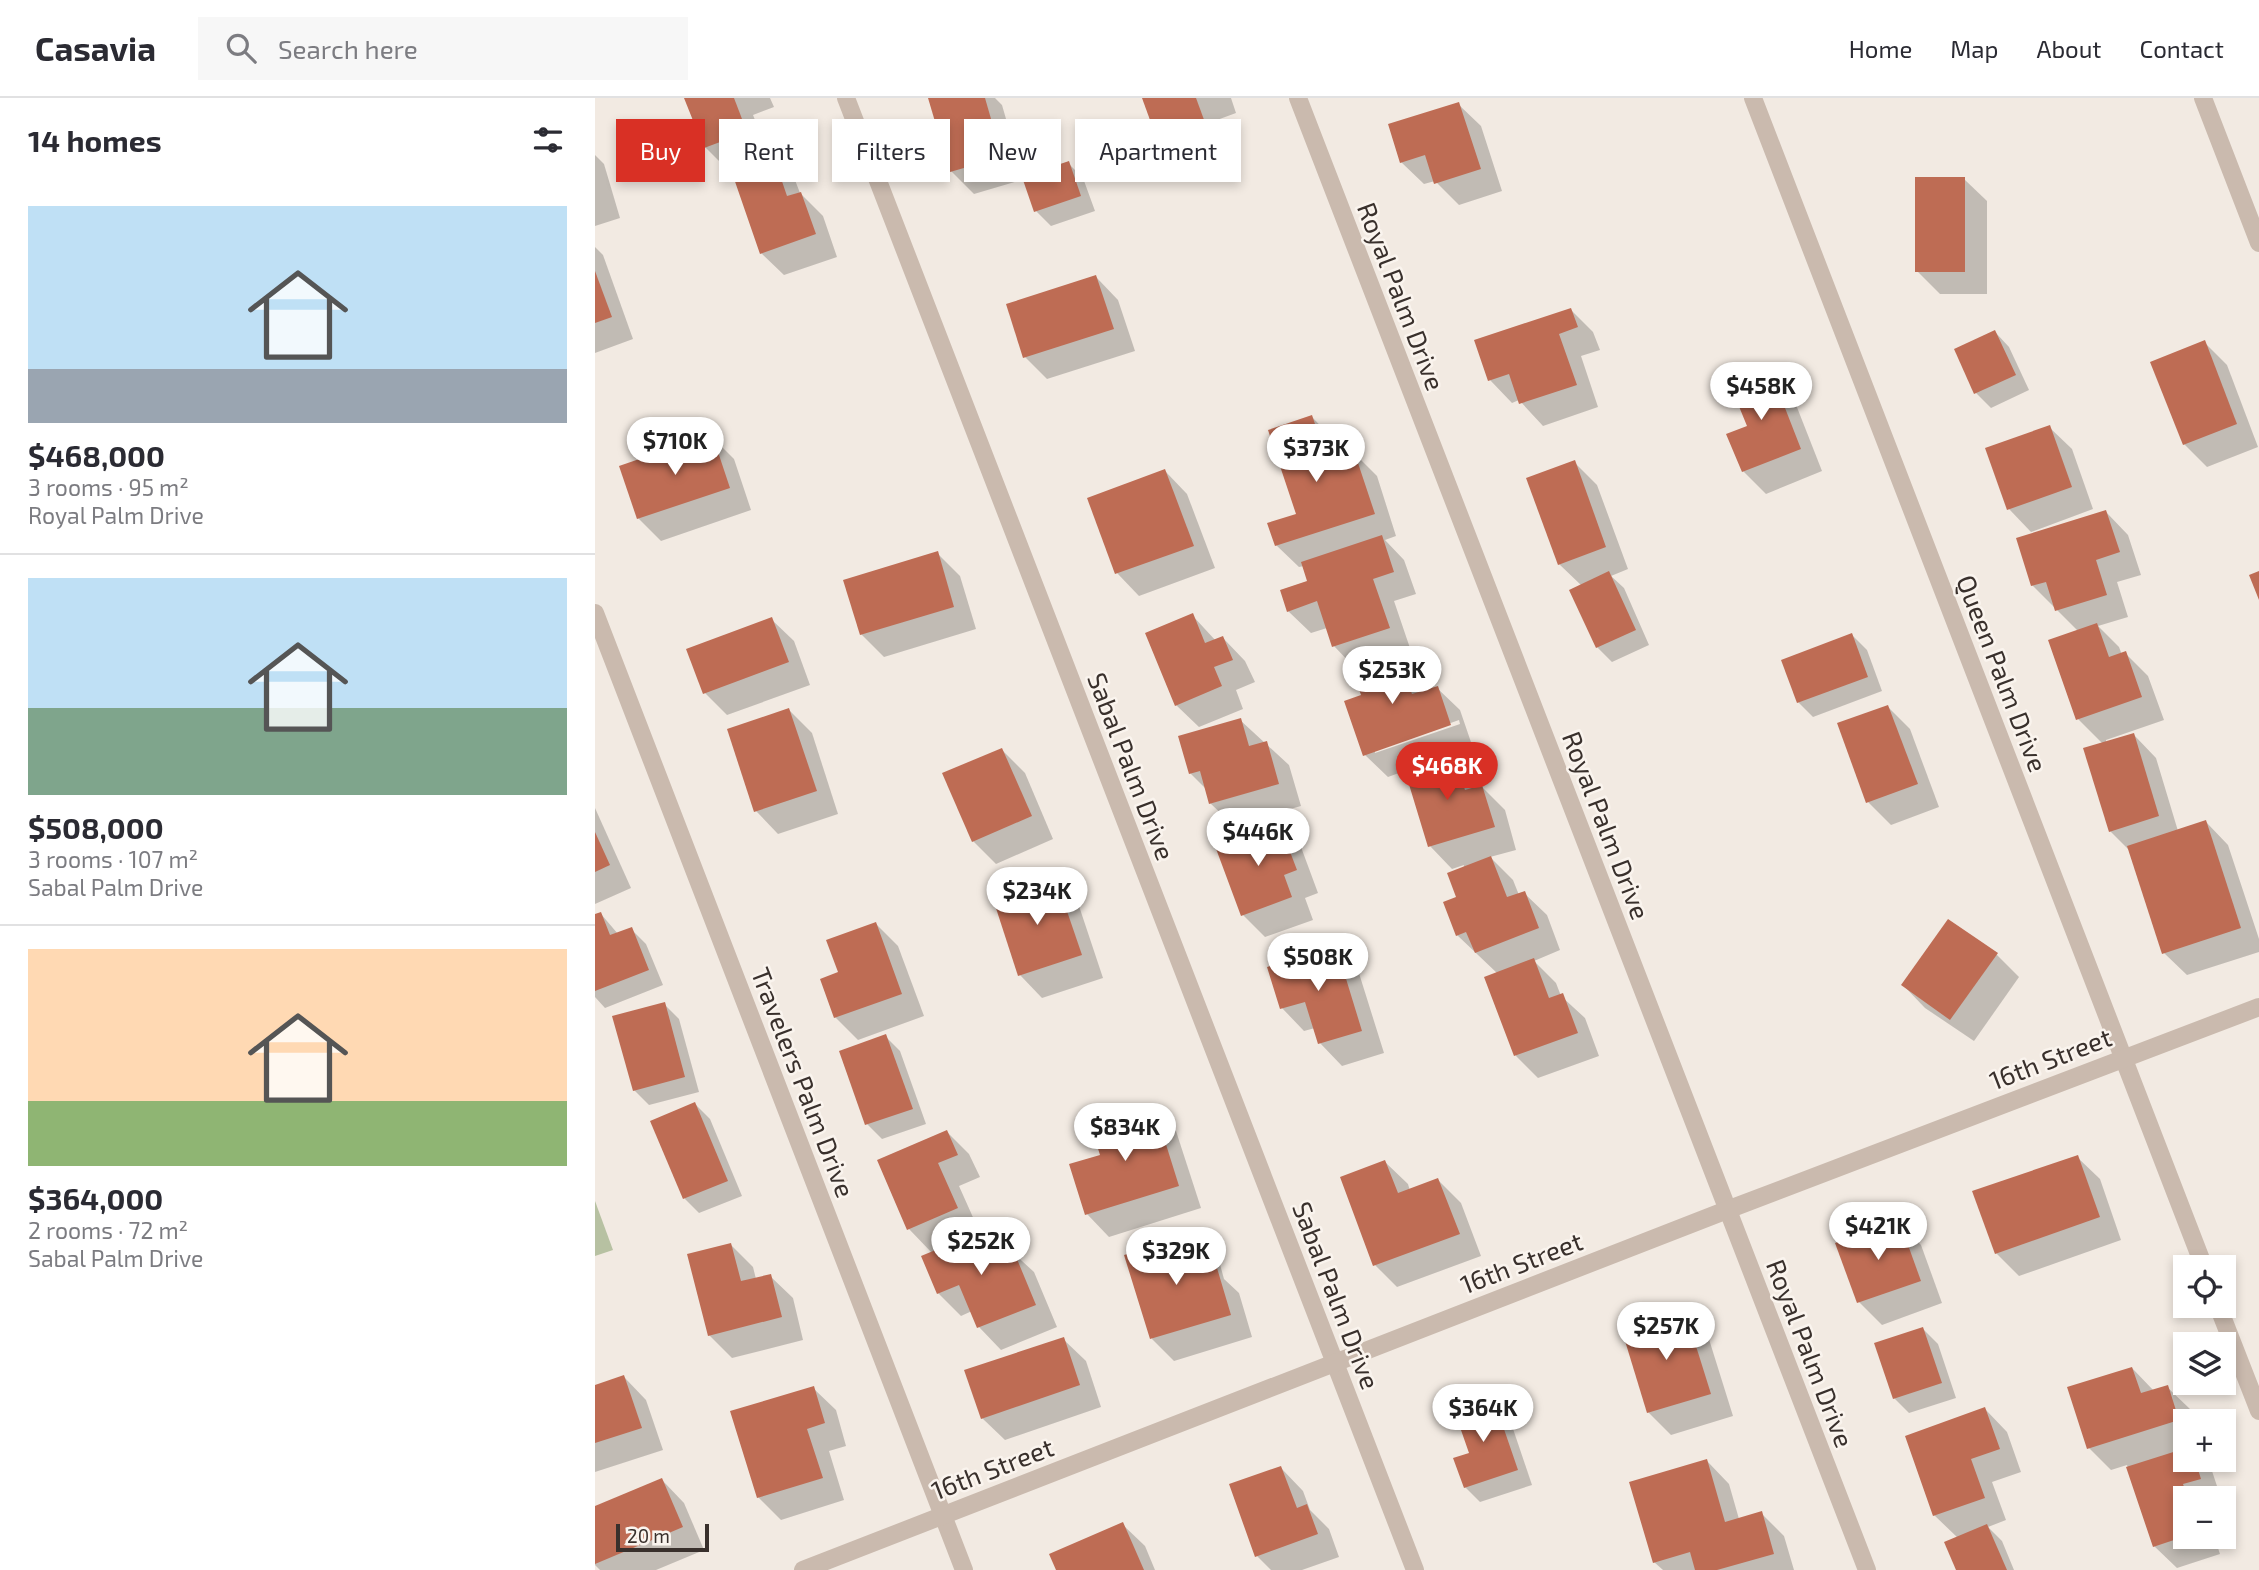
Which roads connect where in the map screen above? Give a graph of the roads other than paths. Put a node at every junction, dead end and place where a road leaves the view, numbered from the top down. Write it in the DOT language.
graph roads {
  1 [pos="846,98"];
  2 [pos="1298,98"];
  3 [pos="1753,98"];
  4 [pos="2203,98"];
  5 [pos="2259,243"];
  6 [pos="595,613"];
  7 [pos="2259,1007"];
  8 [pos="2123,1058"];
  9 [pos="1727,1210"];
  10 [pos="2199,1255"];
  11 [pos="2223,1318"];
  12 [pos="1335,1362"];
  13 [pos="2259,1411"];
  14 [pos="943,1515"];
  15 [pos="803,1570"];
  16 [pos="964,1570"];
  17 [pos="1415,1570"];
  18 [pos="1867,1570"];
  1 -- 12 [label="street, Sabal Palm Drive"];
  2 -- 9 [label="street, Royal Palm Drive"];
  3 -- 8 [label="street, Queen Palm Drive"];
  4 -- 5 [label="street"];
  6 -- 14 [label="street, Travelers Palm Drive"];
  7 -- 8 [label="street, 16th Street"];
  8 -- 9 [label="street, 16th Street"];
  8 -- 10 [label="street, Queen Palm Drive"];
  9 -- 12 [label="street, 16th Street"];
  9 -- 18 [label="street, Royal Palm Drive"];
  11 -- 13 [label="street"];
  12 -- 14 [label="street, 16th Street"];
  12 -- 17 [label="street, Sabal Palm Drive"];
  14 -- 15 [label="street, 16th Street"];
  14 -- 16 [label="street, Travelers Palm Drive"];
}
